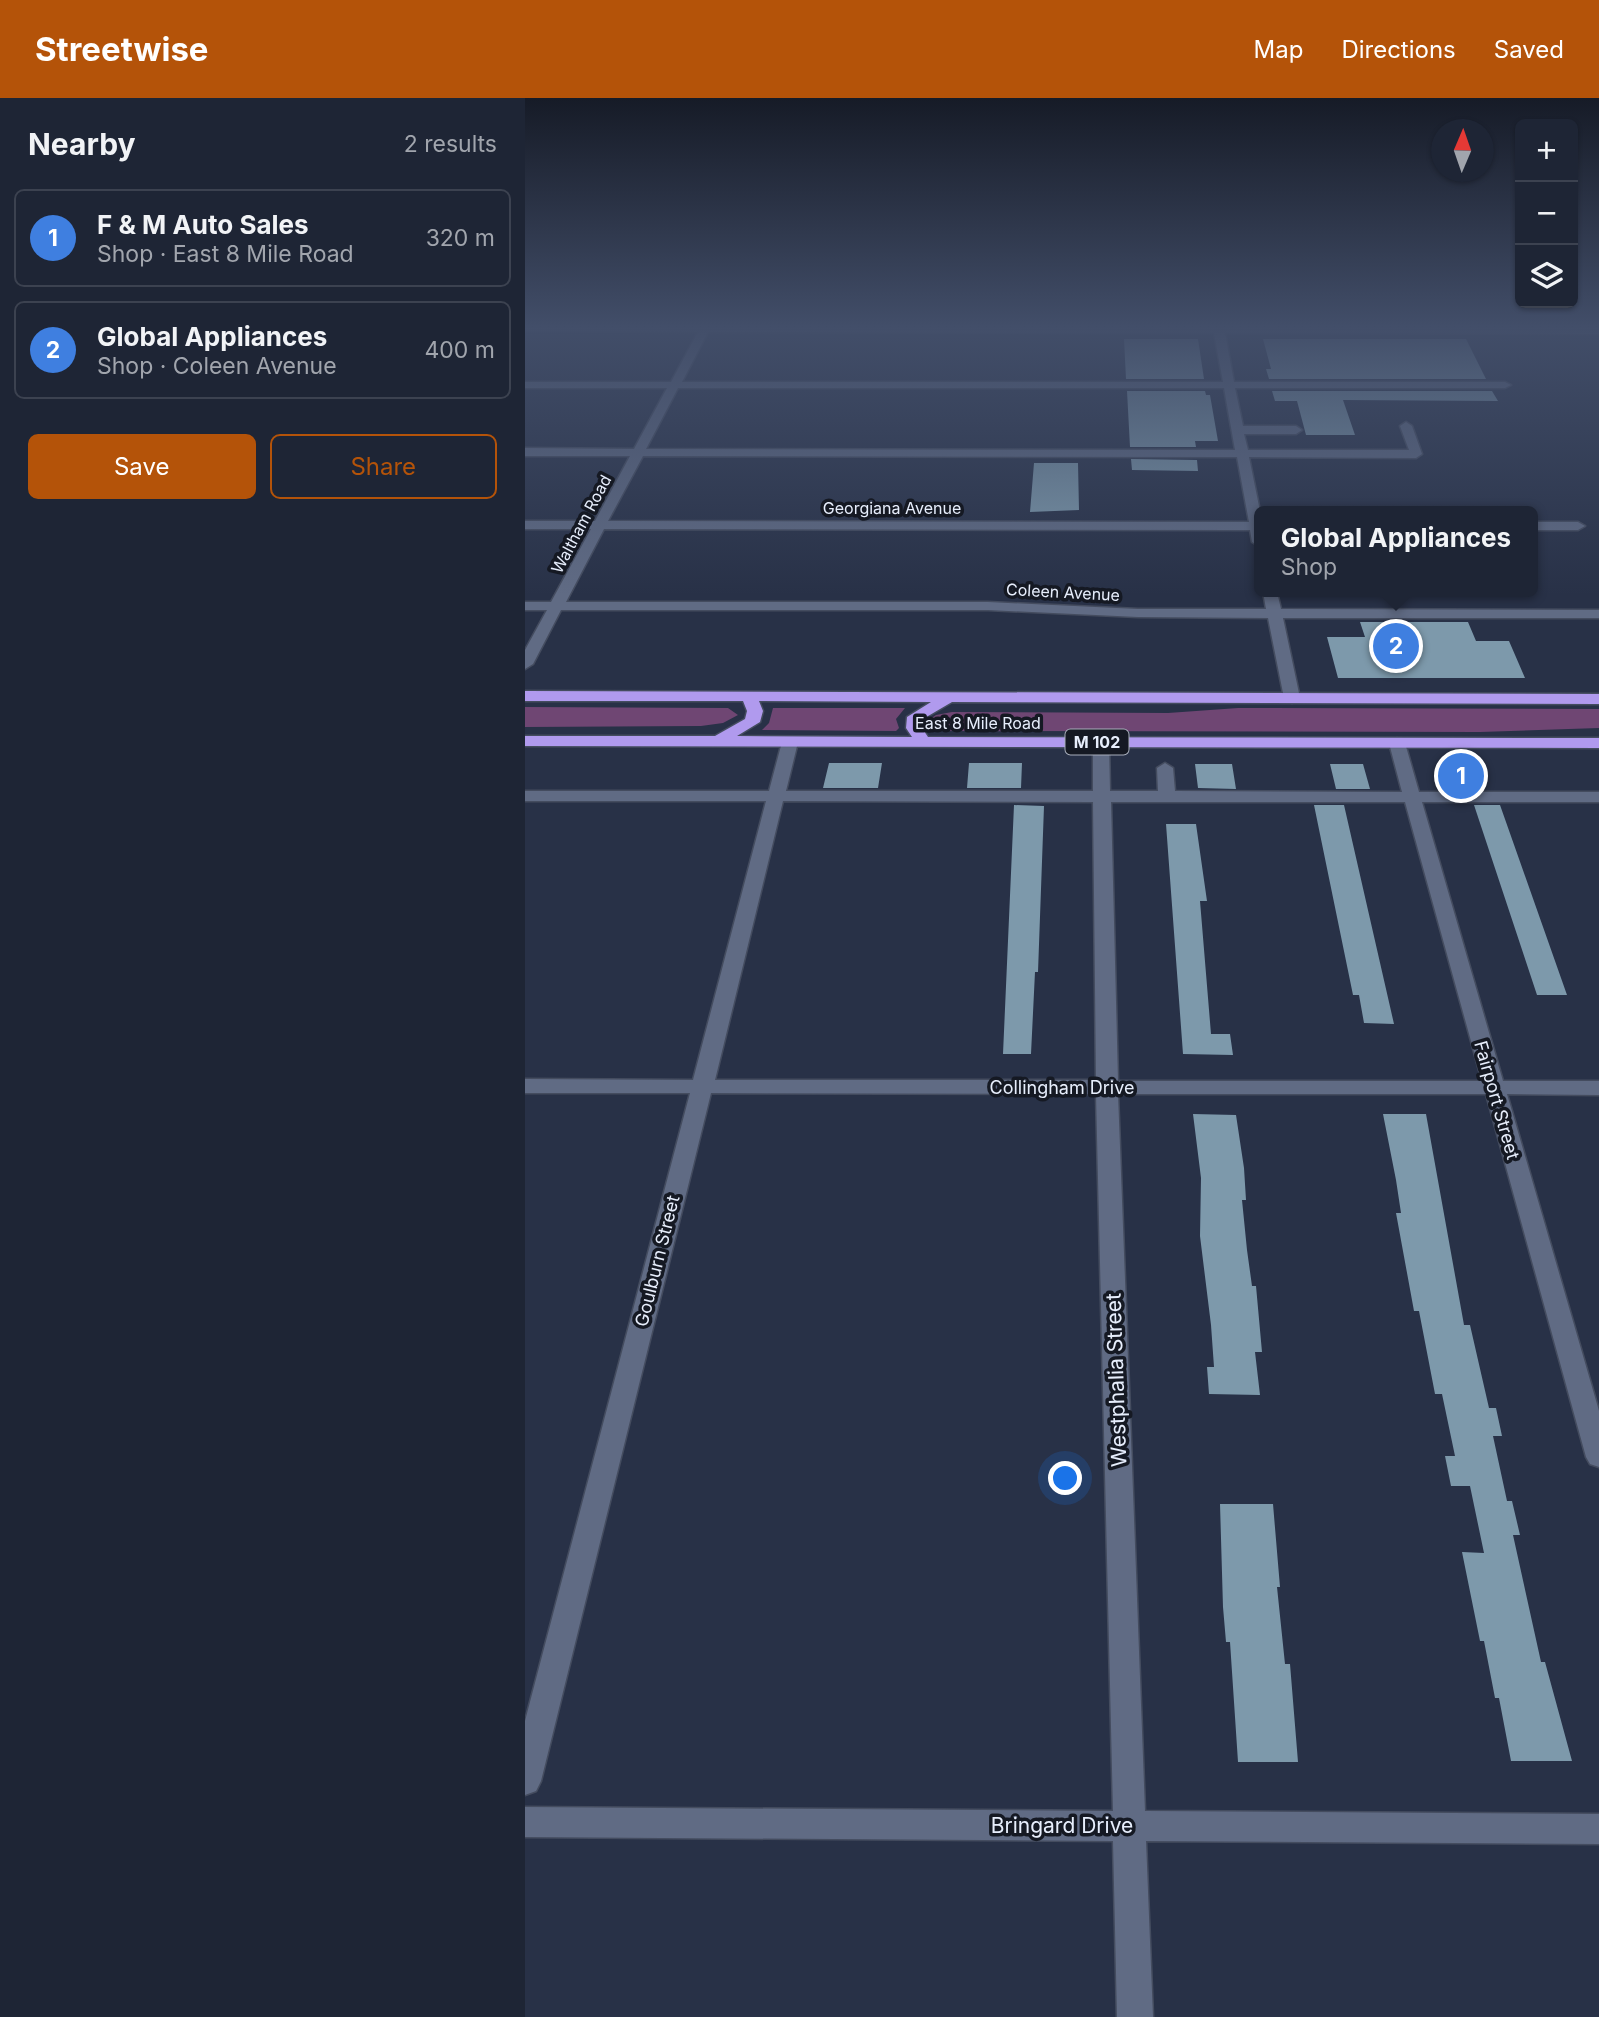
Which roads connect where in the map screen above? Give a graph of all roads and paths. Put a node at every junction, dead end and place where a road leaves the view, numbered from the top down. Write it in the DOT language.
graph roads {
  1 [pos="658,416"];
  2 [pos="1235,416"];
  3 [pos="1406,426"];
  4 [pos="1238,429"];
  5 [pos="1296,430"];
  6 [pos="525,453"];
  7 [pos="638,453"];
  8 [pos="1242,453"];
  9 [pos="1254,508"];
  10 [pos="525,525"];
  11 [pos="600,525"];
  12 [pos="1254,526"];
  13 [pos="1538,526"];
  14 [pos="1579,526"];
  15 [pos="1271,597"];
  16 [pos="525,606"];
  17 [pos="557,606"];
  18 [pos="1274,613"];
  19 [pos="1599,614"];
  20 [pos="525,664"];
  21 [pos="525,696"];
  22 [pos="749,697"];
  23 [pos="954,698"];
  24 [pos="1292,698"];
  25 [pos="1599,699"];
  26 [pos="525,741"];
  27 [pos="713,741"];
  28 [pos="790,742"];
  29 [pos="923,742"];
  30 [pos="1101,742"];
  31 [pos="1397,743"];
  32 [pos="1599,743"];
  33 [pos="1165,768"];
  34 [pos="1167,795"];
  35 [pos="525,796"];
  36 [pos="775,796"];
  37 [pos="1102,796"];
  38 [pos="1410,796"];
  39 [pos="1599,797"];
  40 [pos="525,1086"];
  41 [pos="701,1087"];
  42 [pos="1107,1087"];
  43 [pos="1494,1088"];
  44 [pos="1599,1088"];
  45 [pos="1599,1457"];
  46 [pos="525,1781"];
  47 [pos="525,1822"];
  48 [pos="1129,1825"];
  49 [pos="1599,1829"];
  50 [pos="1135,2017"];
  1 -- 7 [label="street, Waltham Road"];
  2 -- 4 [label="street"];
  3 -- 8 [label="street"];
  4 -- 5 [label="street"];
  4 -- 8 [label="street"];
  6 -- 7 [label="street"];
  7 -- 8 [label="street"];
  7 -- 11 [label="street, Waltham Road"];
  8 -- 9 [label="street"];
  10 -- 11 [label="street, Georgiana Avenue"];
  11 -- 12 [label="street, Georgiana Avenue"];
  11 -- 17 [label="street, Waltham Road"];
  13 -- 14 [label="street"];
  15 -- 18 [label="street"];
  16 -- 17 [label="street, Coleen Avenue"];
  17 -- 18 [label="street, Coleen Avenue"];
  17 -- 20 [label="street, Waltham Road"];
  18 -- 19 [label="street, Coleen Avenue"];
  18 -- 24 [label="street"];
  21 -- 22 [label="highway, East 8 Mile Road"];
  22 -- 23 [label="highway, East 8 Mile Road"];
  22 -- 27 [label="highway"];
  23 -- 24 [label="highway, East 8 Mile Road"];
  23 -- 29 [label="highway"];
  24 -- 25 [label="highway, East 8 Mile Road"];
  26 -- 27 [label="highway, East 8 Mile Road / M 102"];
  27 -- 28 [label="highway, East 8 Mile Road / M 102"];
  28 -- 29 [label="highway, East 8 Mile Road / M 102"];
  28 -- 36 [label="street, Goulburn Street"];
  29 -- 30 [label="highway, East 8 Mile Road / M 102"];
  30 -- 31 [label="highway, East 8 Mile Road / M 102"];
  30 -- 37 [label="street, Westphalia Street"];
  31 -- 32 [label="highway, East 8 Mile Road / M 102"];
  31 -- 38 [label="street, Fairport Street"];
  33 -- 34 [label="street"];
  34 -- 37 [label="street"];
  34 -- 38 [label="street"];
  35 -- 36 [label="street"];
  36 -- 37 [label="street"];
  36 -- 41 [label="street, Goulburn Street"];
  37 -- 42 [label="street, Westphalia Street"];
  38 -- 39 [label="street"];
  38 -- 43 [label="street, Fairport Street"];
  40 -- 41 [label="street, Collingham Drive"];
  41 -- 42 [label="street, Collingham Drive"];
  41 -- 46 [label="street, Goulburn Street"];
  42 -- 43 [label="street, Collingham Drive"];
  42 -- 48 [label="street, Westphalia Street"];
  43 -- 44 [label="street, Collingham Drive"];
  43 -- 45 [label="street, Fairport Street"];
  47 -- 48 [label="street, Bringard Drive"];
  48 -- 49 [label="street, Bringard Drive"];
  48 -- 50 [label="street, Westphalia Street"];
}
